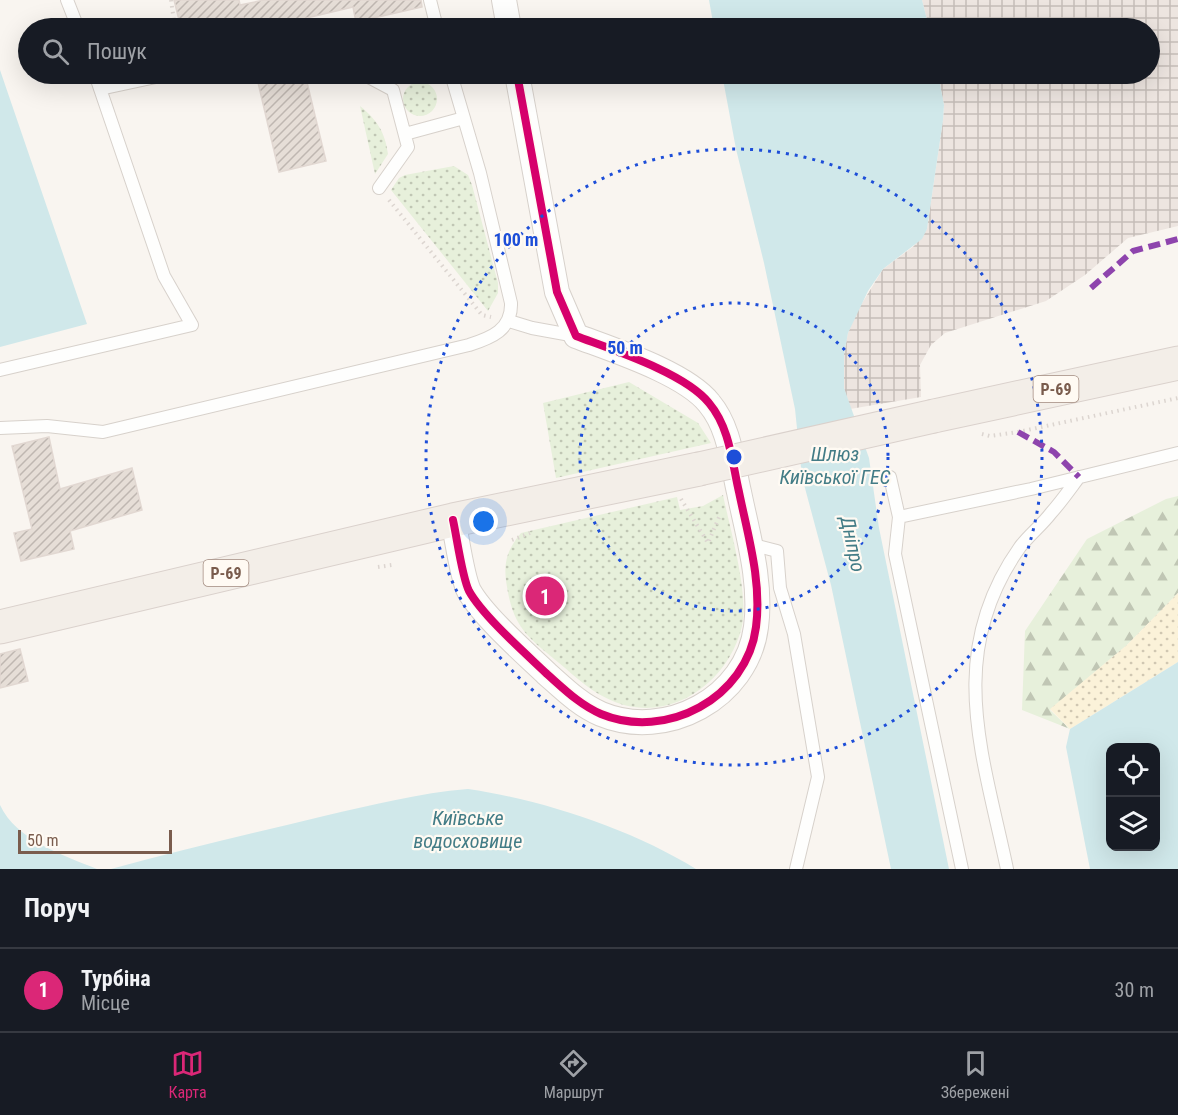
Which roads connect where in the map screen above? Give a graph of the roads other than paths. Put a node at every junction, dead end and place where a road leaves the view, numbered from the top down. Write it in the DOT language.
graph roads {
  1 [pos="67,0"];
  2 [pos="430,0"];
  3 [pos="504,0"];
  4 [pos="74,18"];
  5 [pos="434,18"];
  6 [pos="507,18"];
  7 [pos="98,84"];
  8 [pos="123,84"];
  9 [pos="382,84"];
  10 [pos="454,84"];
  11 [pos="519,84"];
  12 [pos="100,89"];
  13 [pos="464,118"];
  14 [pos="405,134"];
  15 [pos="379,188"];
  16 [pos="509,321"];
  17 [pos="576,336"];
  18 [pos="1178,363"];
  19 [pos="0,370"];
  20 [pos="0,428"];
  21 [pos="1178,453"];
  22 [pos="890,477"];
  23 [pos="1079,477"];
  24 [pos="899,516"];
  25 [pos="453,520"];
  26 [pos="750,544"];
  27 [pos="0,627"];
  28 [pos="796,869"];
  29 [pos="962,869"];
  30 [pos="1007,869"];
  1 -- 4 [label="lane"];
  2 -- 5 [label="lane"];
  3 -- 6 [label="street"];
  7 -- 12 [label="lane"];
  8 -- 12 [label="lane"];
  9 -- 14 [label="lane"];
  10 -- 13 [label="lane"];
  11 -- 17 [label="street"];
  12 -- 19 [label="lane"];
  13 -- 14 [label="lane"];
  13 -- 16 [label="lane"];
  14 -- 15 [label="lane"];
  16 -- 17 [label="lane"];
  16 -- 20 [label="lane"];
  17 -- 26 [label="street"];
  18 -- 25 [label="main road, Р-69, bridge"];
  21 -- 23 [label="lane"];
  22 -- 24 [label="lane"];
  23 -- 24 [label="lane"];
  23 -- 30 [label="lane"];
  24 -- 29 [label="lane"];
  25 -- 26 [label="street"];
  25 -- 27 [label="main road, Р-69"];
  26 -- 28 [label="lane"];
}
